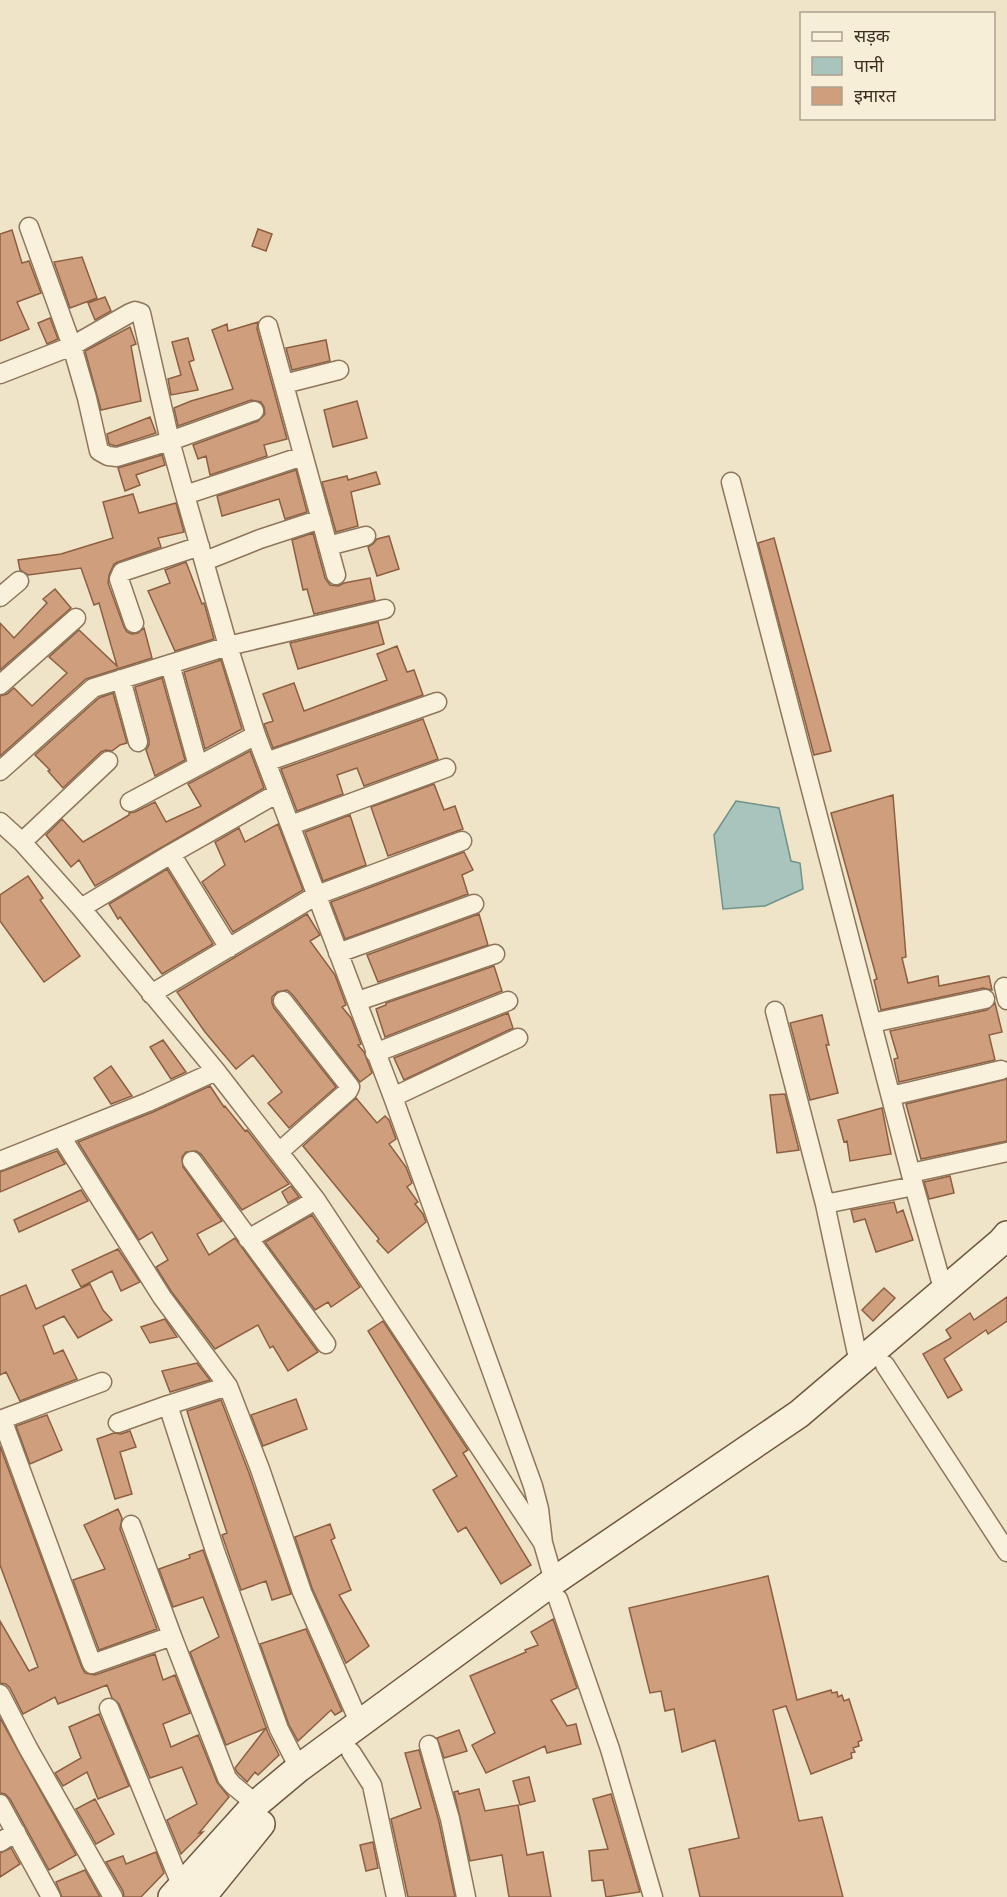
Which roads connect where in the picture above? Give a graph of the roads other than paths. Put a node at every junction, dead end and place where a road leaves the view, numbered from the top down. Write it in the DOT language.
graph roads {
  1 [pos="29,226"];
  2 [pos="268,326"];
  3 [pos="72,346"];
  4 [pos="339,370"];
  5 [pos="0,374"];
  6 [pos="284,384"];
  7 [pos="254,411"];
  8 [pos="171,441"];
  9 [pos="303,456"];
  10 [pos="731,482"];
  11 [pos="185,495"];
  12 [pos="321,519"];
  13 [pos="366,536"];
  14 [pos="328,546"];
  15 [pos="202,554"];
  16 [pos="336,574"];
  17 [pos="19,581"];
  18 [pos="0,597"];
  19 [pos="385,609"];
  20 [pos="76,618"];
  21 [pos="134,623"];
  22 [pos="228,646"];
  23 [pos="170,664"];
  24 [pos="121,679"];
  25 [pos="0,685"];
  26 [pos="437,702"];
  27 [pos="256,735"];
  28 [pos="138,742"];
  29 [pos="108,761"];
  30 [pos="266,762"];
  31 [pos="198,766"];
  32 [pos="446,768"];
  33 [pos="0,771"];
  34 [pos="278,793"];
  35 [pos="130,802"];
  36 [pos="0,822"];
  37 [pos="291,825"];
  38 [pos="462,841"];
  39 [pos="21,842"];
  40 [pos="171,854"];
  41 [pos="317,896"];
  42 [pos="474,904"];
  43 [pos="81,908"];
  44 [pos="229,948"];
  45 [pos="338,954"];
  46 [pos="495,954"];
  47 [pos="152,994"];
  48 [pos="985,999"];
  49 [pos="283,1001"];
  50 [pos="358,1001"];
  51 [pos="508,1001"];
  52 [pos="776,1011"];
  53 [pos="872,1023"];
  54 [pos="518,1038"];
  55 [pos="375,1053"];
  56 [pos="1001,1070"];
  57 [pos="216,1071"];
  58 [pos="891,1096"];
  59 [pos="393,1097"];
  60 [pos="62,1138"];
  61 [pos="279,1152"];
  62 [pos="1007,1152"];
  63 [pos="0,1161"];
  64 [pos="192,1161"];
  65 [pos="912,1179"];
  66 [pos="316,1200"];
  67 [pos="825,1204"];
  68 [pos="1007,1235"];
  69 [pos="248,1239"];
  70 [pos="1007,1259"];
  71 [pos="944,1292"];
  72 [pos="326,1344"];
  73 [pos="872,1364"];
  74 [pos="102,1382"];
  75 [pos="228,1386"];
  76 [pos="168,1405"];
  77 [pos="1,1420"];
  78 [pos="118,1423"];
  79 [pos="131,1525"];
  80 [pos="543,1543"];
  81 [pos="1007,1552"];
  82 [pos="556,1590"];
  83 [pos="172,1636"];
  84 [pos="0,1694"];
  85 [pos="109,1708"];
  86 [pos="360,1724"];
  87 [pos="429,1746"];
  88 [pos="351,1752"];
  89 [pos="299,1768"];
  90 [pos="0,1804"];
  91 [pos="256,1804"];
  92 [pos="16,1832"];
  93 [pos="0,1842"];
  94 [pos="197,1892"];
  95 [pos="51,1897"];
  96 [pos="113,1897"];
  97 [pos="396,1897"];
  98 [pos="466,1897"];
  99 [pos="653,1897"];
  1 -- 3 [label="street"];
  2 -- 6 [label="street"];
  3 -- 5 [label="street"];
  3 -- 8 [label="street"];
  3 -- 8 [label="street"];
  4 -- 6 [label="street"];
  6 -- 9 [label="street"];
  7 -- 8 [label="street"];
  8 -- 11 [label="street"];
  9 -- 11 [label="street"];
  9 -- 12 [label="street"];
  10 -- 53 [label="street"];
  11 -- 15 [label="street"];
  12 -- 14 [label="street"];
  12 -- 15 [label="street"];
  13 -- 14 [label="street"];
  14 -- 16 [label="street"];
  15 -- 21 [label="street"];
  15 -- 22 [label="street"];
  17 -- 18 [label="street"];
  19 -- 22 [label="street"];
  20 -- 25 [label="street"];
  22 -- 23 [label="street"];
  22 -- 27 [label="street"];
  23 -- 24 [label="street"];
  23 -- 31 [label="street"];
  24 -- 28 [label="street"];
  24 -- 33 [label="street"];
  26 -- 30 [label="street"];
  27 -- 30 [label="street"];
  27 -- 31 [label="street"];
  29 -- 39 [label="street"];
  30 -- 34 [label="street"];
  31 -- 35 [label="street"];
  32 -- 37 [label="street"];
  34 -- 37 [label="street"];
  34 -- 40 [label="street"];
  36 -- 39 [label="street"];
  37 -- 41 [label="street"];
  38 -- 41 [label="street"];
  39 -- 43 [label="street"];
  40 -- 43 [label="street"];
  40 -- 44 [label="street"];
  41 -- 44 [label="street"];
  41 -- 45 [label="street"];
  42 -- 45 [label="street"];
  43 -- 47 [label="street"];
  44 -- 47 [label="street"];
  45 -- 50 [label="street"];
  46 -- 50 [label="street"];
  47 -- 57 [label="street"];
  48 -- 53 [label="street"];
  49 -- 61 [label="street"];
  50 -- 55 [label="street"];
  51 -- 55 [label="street"];
  52 -- 67 [label="street"];
  53 -- 58 [label="street"];
  54 -- 59 [label="street"];
  55 -- 59 [label="street"];
  56 -- 58 [label="street"];
  57 -- 60 [label="street"];
  57 -- 61 [label="street"];
  58 -- 65 [label="street"];
  59 -- 80 [label="street"];
  60 -- 63 [label="street"];
  60 -- 75 [label="street"];
  61 -- 66 [label="street"];
  62 -- 65 [label="street"];
  64 -- 69 [label="street"];
  65 -- 67 [label="street"];
  65 -- 71 [label="street"];
  66 -- 69 [label="street"];
  66 -- 80 [label="street"];
  67 -- 73 [label="street"];
  68 -- 71 [label="main road"];
  69 -- 72 [label="street"];
  70 -- 73 [label="main road"];
  71 -- 73 [label="main road"];
  73 -- 81 [label="street"];
  73 -- 82 [label="main road"];
  74 -- 77 [label="street"];
  75 -- 76 [label="street"];
  75 -- 86 [label="street"];
  76 -- 78 [label="street"];
  76 -- 89 [label="street"];
  77 -- 83 [label="street"];
  79 -- 83 [label="street"];
  80 -- 82 [label="street"];
  82 -- 86 [label="main road"];
  82 -- 88 [label="main road"];
  82 -- 99 [label="street"];
  83 -- 91 [label="street"];
  84 -- 96 [label="street"];
  85 -- 94 [label="street"];
  86 -- 89 [label="main road"];
  87 -- 98 [label="street"];
  88 -- 94 [label="main road"];
  88 -- 97 [label="street"];
  89 -- 91 [label="main road"];
  90 -- 92 [label="street"];
  91 -- 94 [label="main road"];
  92 -- 93 [label="street"];
  92 -- 95 [label="street"];
}
